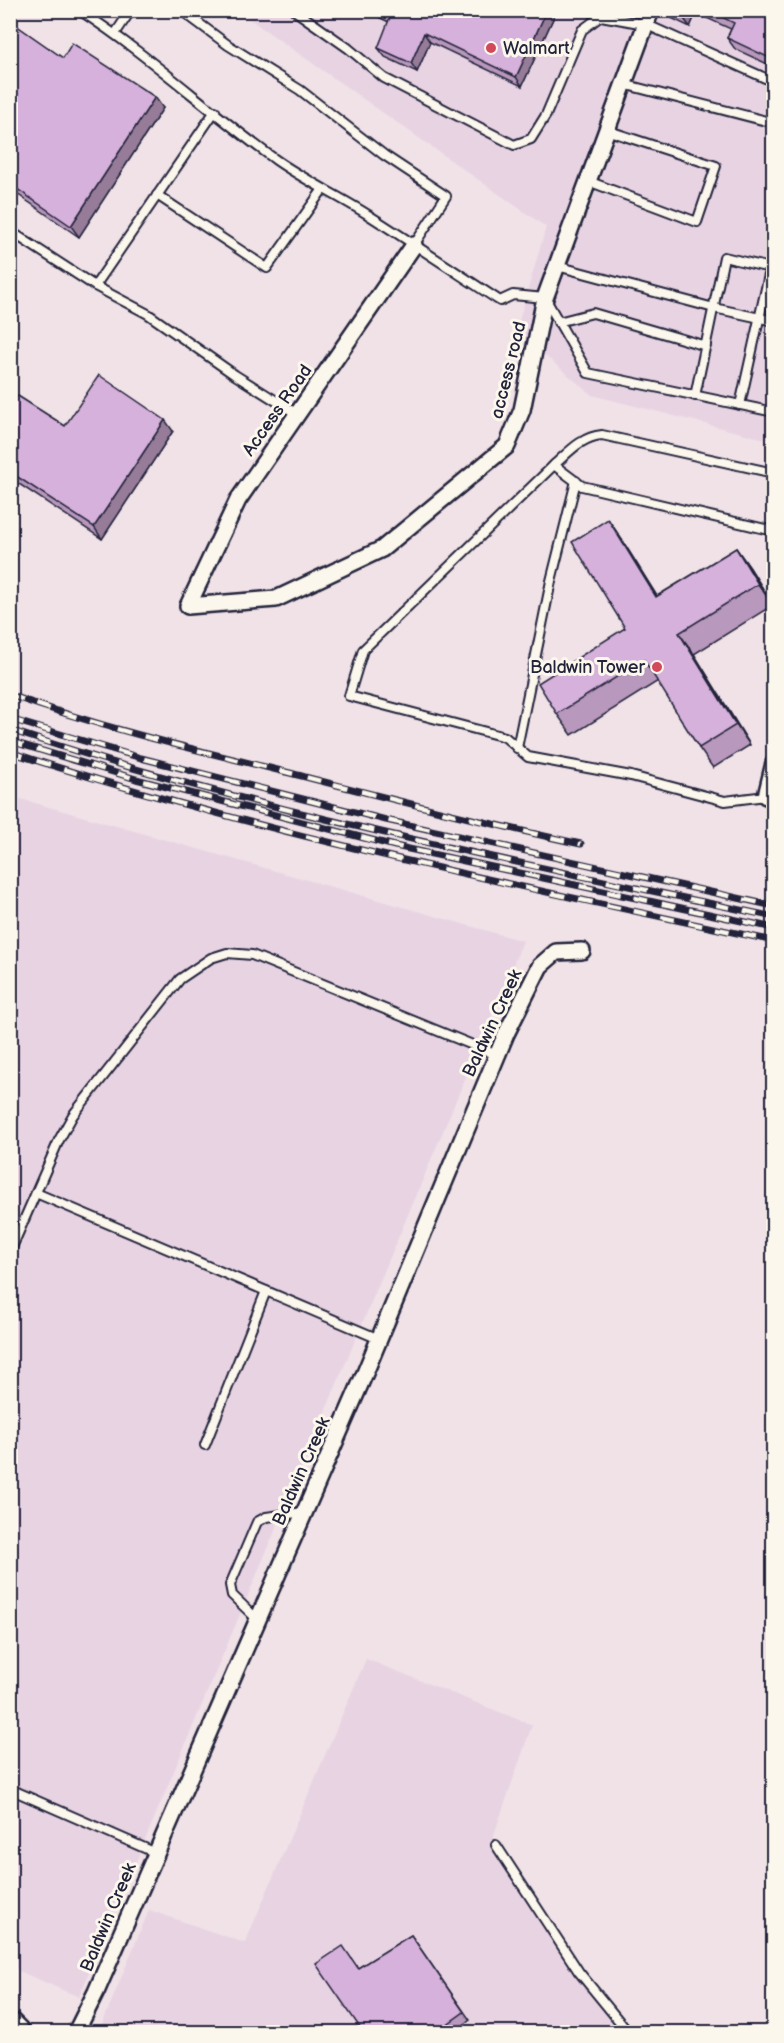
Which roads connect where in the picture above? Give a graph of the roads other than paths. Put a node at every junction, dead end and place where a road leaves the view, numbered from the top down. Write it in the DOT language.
graph roads {
  1 [pos="79,10"];
  2 [pos="131,10"];
  3 [pos="181,10"];
  4 [pos="294,10"];
  5 [pos="648,17"];
  6 [pos="115,33"];
  7 [pos="774,82"];
  8 [pos="623,84"];
  9 [pos="215,111"];
  10 [pos="774,123"];
  11 [pos="606,130"];
  12 [pos="588,181"];
  13 [pos="324,189"];
  14 [pos="157,195"];
  15 [pos="10,231"];
  16 [pos="414,245"];
  17 [pos="774,252"];
  18 [pos="557,266"];
  19 [pos="770,268"];
  20 [pos="95,286"];
  21 [pos="545,298"];
  22 [pos="714,308"];
  23 [pos="759,318"];
  24 [pos="774,321"];
  25 [pos="558,322"];
  26 [pos="706,346"];
  27 [pos="695,396"];
  28 [pos="740,405"];
  29 [pos="774,412"];
  30 [pos="297,414"];
  31 [pos="554,465"];
  32 [pos="774,473"];
  33 [pos="576,481"];
  34 [pos="774,531"];
  35 [pos="188,606"];
  36 [pos="517,748"];
  37 [pos="773,772"];
  38 [pos="766,796"];
  39 [pos="582,951"];
  40 [pos="497,1055"];
  41 [pos="36,1193"];
  42 [pos="10,1252"];
  43 [pos="266,1291"];
  44 [pos="379,1339"];
  45 [pos="205,1445"];
  46 [pos="304,1512"];
  47 [pos="258,1620"];
  48 [pos="10,1789"];
  49 [pos="496,1845"];
  50 [pos="156,1853"];
  51 [pos="10,2024"];
  52 [pos="18,2032"];
  53 [pos="76,2032"];
  54 [pos="628,2032"];
  1 -- 6 [label="lane"];
  2 -- 6 [label="lane"];
  3 -- 16 [label="lane"];
  4 -- 5 [label="lane"];
  5 -- 7 [label="lane"];
  5 -- 8 [label="street, access road"];
  6 -- 9 [label="lane"];
  8 -- 10 [label="lane"];
  8 -- 11 [label="street, access road"];
  9 -- 13 [label="lane"];
  9 -- 14 [label="lane"];
  11 -- 12 [label="street, access road"];
  11 -- 12 [label="lane"];
  12 -- 18 [label="street, access road"];
  13 -- 14 [label="lane"];
  13 -- 16 [label="lane"];
  14 -- 20 [label="lane"];
  15 -- 20 [label="lane"];
  16 -- 21 [label="lane"];
  16 -- 30 [label="street, Access Road"];
  17 -- 19 [label="lane"];
  18 -- 21 [label="street, access road"];
  18 -- 22 [label="lane"];
  19 -- 22 [label="lane"];
  19 -- 23 [label="lane"];
  20 -- 30 [label="lane"];
  21 -- 25 [label="lane, Access Road"];
  21 -- 35 [label="street, access road"];
  22 -- 23 [label="lane"];
  22 -- 26 [label="lane"];
  23 -- 24 [label="lane"];
  23 -- 28 [label="lane"];
  25 -- 26 [label="lane"];
  25 -- 27 [label="lane, Access Road"];
  26 -- 27 [label="lane"];
  27 -- 28 [label="lane, Access Road"];
  28 -- 29 [label="lane, Access Road"];
  30 -- 35 [label="street, Access Road"];
  31 -- 32 [label="lane"];
  31 -- 33 [label="lane"];
  31 -- 36 [label="lane"];
  33 -- 34 [label="lane"];
  33 -- 36 [label="lane"];
  36 -- 38 [label="lane"];
  37 -- 38 [label="street"];
  39 -- 40 [label="street, Baldwin Creek"];
  40 -- 41 [label="lane"];
  40 -- 44 [label="street, Baldwin Creek"];
  41 -- 42 [label="lane"];
  41 -- 43 [label="lane"];
  43 -- 44 [label="lane"];
  43 -- 45 [label="lane"];
  44 -- 46 [label="street, Baldwin Creek"];
  46 -- 47 [label="street, Baldwin Creek"];
  46 -- 47 [label="lane"];
  47 -- 50 [label="street, Baldwin Creek"];
  48 -- 50 [label="lane"];
  49 -- 54 [label="lane"];
  50 -- 53 [label="street, Baldwin Creek"];
  51 -- 52 [label="main road"];
}
